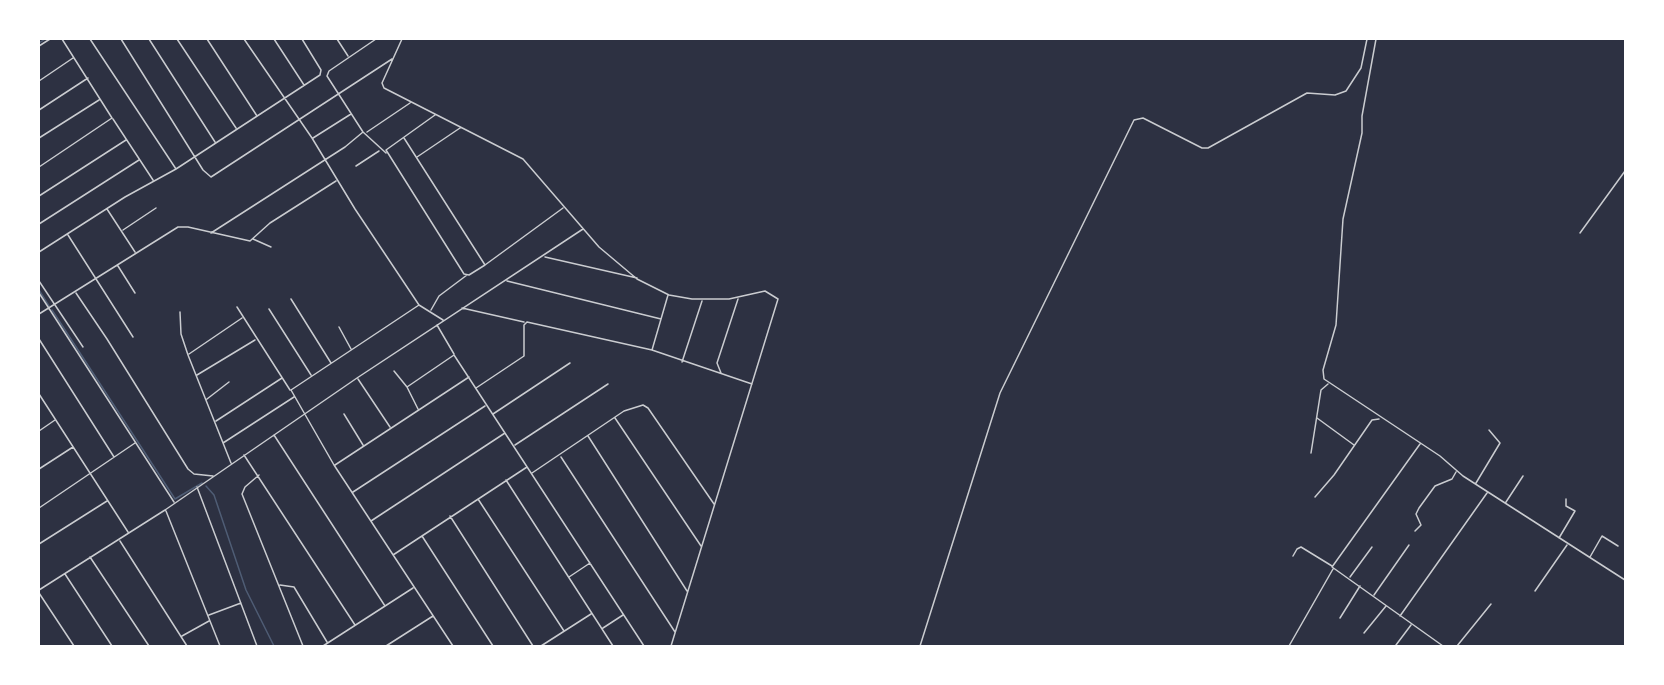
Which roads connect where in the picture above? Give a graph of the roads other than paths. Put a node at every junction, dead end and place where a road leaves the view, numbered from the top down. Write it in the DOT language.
graph roads {
  1 [pos="50,39"];
  2 [pos="62,39"];
  3 [pos="90,39"];
  4 [pos="121,39"];
  5 [pos="149,39"];
  6 [pos="177,39"];
  7 [pos="207,39"];
  8 [pos="244,39"];
  9 [pos="274,39"];
  10 [pos="302,39"];
  11 [pos="338,39"];
  12 [pos="367,39"];
  13 [pos="376,39"];
  14 [pos="402,39"];
  15 [pos="1367,39"];
  16 [pos="1376,39"];
  17 [pos="370,43"];
  18 [pos="39,46"];
  19 [pos="349,57"];
  20 [pos="74,58"];
  21 [pos="393,59"];
  22 [pos="88,78"];
  23 [pos="39,81"];
  24 [pos="304,86"];
  25 [pos="338,93"];
  26 [pos="100,99"];
  27 [pos="284,99"];
  28 [pos="412,102"];
  29 [pos="39,110"];
  30 [pos="351,114"];
  31 [pos="436,115"];
  32 [pos="257,116"];
  33 [pos="112,118"];
  34 [pos="297,119"];
  35 [pos="460,128"];
  36 [pos="237,129"];
  37 [pos="364,132"];
  38 [pos="404,137"];
  39 [pos="39,138"];
  40 [pos="312,138"];
  41 [pos="126,140"];
  42 [pos="216,142"];
  43 [pos="380,150"];
  44 [pos="387,153"];
  45 [pos="196,156"];
  46 [pos="416,157"];
  47 [pos="139,160"];
  48 [pos="324,160"];
  49 [pos="356,166"];
  50 [pos="39,167"];
  51 [pos="176,169"];
  52 [pos="1625,171"];
  53 [pos="153,180"];
  54 [pos="337,180"];
  55 [pos="39,196"];
  56 [pos="565,207"];
  57 [pos="156,208"];
  58 [pos="107,209"];
  59 [pos="39,224"];
  60 [pos="584,229"];
  61 [pos="123,230"];
  62 [pos="210,233"];
  63 [pos="1580,233"];
  64 [pos="68,235"];
  65 [pos="252,238"];
  66 [pos="271,247"];
  67 [pos="39,252"];
  68 [pos="136,253"];
  69 [pos="544,256"];
  70 [pos="484,265"];
  71 [pos="118,266"];
  72 [pos="467,275"];
  73 [pos="96,279"];
  74 [pos="637,279"];
  75 [pos="39,280"];
  76 [pos="507,281"];
  77 [pos="39,292"];
  78 [pos="75,293"];
  79 [pos="135,293"];
  80 [pos="669,294"];
  81 [pos="738,298"];
  82 [pos="291,299"];
  83 [pos="703,300"];
  84 [pos="55,304"];
  85 [pos="419,305"];
  86 [pos="237,307"];
  87 [pos="49,308"];
  88 [pos="462,308"];
  89 [pos="269,309"];
  90 [pos="430,311"];
  91 [pos="180,312"];
  92 [pos="39,314"];
  93 [pos="242,317"];
  94 [pos="661,319"];
  95 [pos="443,320"];
  96 [pos="525,323"];
  97 [pos="437,325"];
  98 [pos="339,327"];
  99 [pos="133,337"];
  100 [pos="39,339"];
  101 [pos="256,340"];
  102 [pos="83,347"];
  103 [pos="352,349"];
  104 [pos="652,350"];
  105 [pos="188,355"];
  106 [pos="454,355"];
  107 [pos="682,362"];
  108 [pos="332,363"];
  109 [pos="570,363"];
  110 [pos="717,366"];
  111 [pos="394,371"];
  112 [pos="714,371"];
  113 [pos="721,373"];
  114 [pos="196,375"];
  115 [pos="311,376"];
  116 [pos="469,377"];
  117 [pos="282,378"];
  118 [pos="357,378"];
  119 [pos="229,382"];
  120 [pos="608,384"];
  121 [pos="752,384"];
  122 [pos="1329,384"];
  123 [pos="407,387"];
  124 [pos="476,388"];
  125 [pos="291,390"];
  126 [pos="39,394"];
  127 [pos="295,396"];
  128 [pos="206,399"];
  129 [pos="487,406"];
  130 [pos="418,409"];
  131 [pos="1370,411"];
  132 [pos="344,414"];
  133 [pos="493,414"];
  134 [pos="304,415"];
  135 [pos="615,418"];
  136 [pos="1317,418"];
  137 [pos="1379,419"];
  138 [pos="55,420"];
  139 [pos="1372,420"];
  140 [pos="215,421"];
  141 [pos="391,428"];
  142 [pos="1489,430"];
  143 [pos="39,431"];
  144 [pos="506,433"];
  145 [pos="274,435"];
  146 [pos="588,436"];
  147 [pos="136,442"];
  148 [pos="1420,443"];
  149 [pos="223,444"];
  150 [pos="1356,445"];
  151 [pos="364,446"];
  152 [pos="514,446"];
  153 [pos="73,447"];
  154 [pos="1311,453"];
  155 [pos="244,455"];
  156 [pos="560,456"];
  157 [pos="114,457"];
  158 [pos="231,464"];
  159 [pos="334,465"];
  160 [pos="527,467"];
  161 [pos="39,469"];
  162 [pos="1457,471"];
  163 [pos="90,472"];
  164 [pos="532,474"];
  165 [pos="260,475"];
  166 [pos="214,476"];
  167 [pos="1523,476"];
  168 [pos="506,480"];
  169 [pos="1476,484"];
  170 [pos="197,487"];
  171 [pos="353,492"];
  172 [pos="1488,492"];
  173 [pos="1315,497"];
  174 [pos="477,498"];
  175 [pos="1566,499"];
  176 [pos="108,500"];
  177 [pos="174,502"];
  178 [pos="1505,503"];
  179 [pos="714,504"];
  180 [pos="39,508"];
  181 [pos="165,510"];
  182 [pos="450,516"];
  183 [pos="370,521"];
  184 [pos="1415,531"];
  185 [pos="128,533"];
  186 [pos="421,536"];
  187 [pos="1559,538"];
  188 [pos="119,539"];
  189 [pos="39,544"];
  190 [pos="1568,544"];
  191 [pos="1409,545"];
  192 [pos="1618,546"];
  193 [pos="701,547"];
  194 [pos="1372,547"];
  195 [pos="392,555"];
  196 [pos="1293,556"];
  197 [pos="90,557"];
  198 [pos="1589,558"];
  199 [pos="590,563"];
  200 [pos="1333,567"];
  201 [pos="65,573"];
  202 [pos="569,577"];
  203 [pos="1350,577"];
  204 [pos="1625,580"];
  205 [pos="278,585"];
  206 [pos="1360,585"];
  207 [pos="414,587"];
  208 [pos="39,591"];
  209 [pos="1535,591"];
  210 [pos="688,592"];
  211 [pos="1374,596"];
  212 [pos="241,603"];
  213 [pos="1491,603"];
  214 [pos="385,606"];
  215 [pos="1386,606"];
  216 [pos="592,613"];
  217 [pos="623,615"];
  218 [pos="208,616"];
  219 [pos="433,616"];
  220 [pos="1399,617"];
  221 [pos="1340,618"];
  222 [pos="210,620"];
  223 [pos="1411,624"];
  224 [pos="355,625"];
  225 [pos="602,628"];
  226 [pos="564,631"];
  227 [pos="675,632"];
  228 [pos="1364,633"];
  229 [pos="181,637"];
  230 [pos="327,643"];
  231 [pos="451,643"];
  232 [pos="1437,643"];
  233 [pos="1396,645"];
  234 [pos="74,646"];
  235 [pos="112,646"];
  236 [pos="150,646"];
  237 [pos="187,646"];
  238 [pos="220,646"];
  239 [pos="257,646"];
  240 [pos="303,646"];
  241 [pos="323,646"];
  242 [pos="386,646"];
  243 [pos="446,646"];
  244 [pos="453,646"];
  245 [pos="493,646"];
  246 [pos="534,646"];
  247 [pos="541,646"];
  248 [pos="613,646"];
  249 [pos="644,646"];
  250 [pos="671,646"];
  251 [pos="920,646"];
  252 [pos="1288,646"];
  253 [pos="1434,646"];
  254 [pos="1443,646"];
  255 [pos="1457,646"];
  1 -- 18 [label="street"];
  2 -- 20 [label="street"];
  3 -- 51 [label="street"];
  4 -- 45 [label="street"];
  5 -- 42 [label="street"];
  6 -- 36 [label="street"];
  7 -- 32 [label="street"];
  8 -- 27 [label="street"];
  9 -- 24 [label="street"];
  10 -- 24 [label="street"];
  11 -- 19 [label="street"];
  12 -- 17 [label="street"];
  13 -- 17 [label="street"];
  14 -- 21 [label="street"];
  15 -- 251 [label="street"];
  16 -- 122 [label="street"];
  17 -- 19 [label="street"];
  19 -- 25 [label="street"];
  20 -- 22 [label="street"];
  20 -- 23 [label="street"];
  21 -- 25 [label="street"];
  21 -- 28 [label="street"];
  22 -- 26 [label="street"];
  22 -- 29 [label="street"];
  24 -- 27 [label="street"];
  25 -- 30 [label="street"];
  25 -- 34 [label="street"];
  26 -- 33 [label="street"];
  26 -- 39 [label="street"];
  27 -- 32 [label="street"];
  27 -- 34 [label="street"];
  28 -- 31 [label="street"];
  28 -- 37 [label="street"];
  30 -- 37 [label="street"];
  30 -- 40 [label="street"];
  31 -- 35 [label="street"];
  31 -- 38 [label="street"];
  32 -- 36 [label="street"];
  33 -- 41 [label="street"];
  33 -- 50 [label="street"];
  34 -- 40 [label="street"];
  34 -- 45 [label="street"];
  35 -- 46 [label="street"];
  35 -- 56 [label="street"];
  36 -- 42 [label="street"];
  37 -- 43 [label="street"];
  37 -- 48 [label="street"];
  38 -- 44 [label="street"];
  38 -- 46 [label="street"];
  40 -- 48 [label="street"];
  41 -- 47 [label="street"];
  41 -- 55 [label="street"];
  42 -- 45 [label="street"];
  43 -- 44 [label="street"];
  43 -- 49 [label="street"];
  44 -- 72 [label="street"];
  45 -- 51 [label="street"];
  46 -- 70 [label="street"];
  47 -- 53 [label="street"];
  47 -- 59 [label="street"];
  48 -- 54 [label="street"];
  48 -- 62 [label="street"];
  51 -- 53 [label="street"];
  52 -- 63 [label="street"];
  53 -- 58 [label="street"];
  54 -- 65 [label="street"];
  54 -- 85 [label="street"];
  56 -- 60 [label="street"];
  56 -- 70 [label="street"];
  57 -- 61 [label="street"];
  58 -- 61 [label="street"];
  58 -- 64 [label="street"];
  60 -- 69 [label="street"];
  60 -- 74 [label="street"];
  61 -- 68 [label="street"];
  62 -- 65 [label="street"];
  62 -- 68 [label="street"];
  64 -- 67 [label="street"];
  64 -- 73 [label="street"];
  65 -- 66 [label="street"];
  68 -- 71 [label="street"];
  69 -- 74 [label="street"];
  69 -- 76 [label="street"];
  70 -- 72 [label="street"];
  71 -- 73 [label="street"];
  71 -- 79 [label="street"];
  72 -- 90 [label="street"];
  73 -- 78 [label="street"];
  73 -- 99 [label="street"];
  74 -- 80 [label="street"];
  75 -- 84 [label="street"];
  76 -- 88 [label="street"];
  76 -- 94 [label="street"];
  77 -- 87 [label="street"];
  78 -- 84 [label="street"];
  78 -- 166 [label="street"];
  80 -- 83 [label="street"];
  80 -- 94 [label="street"];
  81 -- 83 [label="street"];
  81 -- 110 [label="street"];
  81 -- 121 [label="street"];
  82 -- 108 [label="street"];
  83 -- 107 [label="street"];
  84 -- 87 [label="street"];
  84 -- 102 [label="street"];
  85 -- 90 [label="street"];
  85 -- 103 [label="street"];
  86 -- 93 [label="street"];
  87 -- 92 [label="street"];
  87 -- 147 [label="street"];
  88 -- 95 [label="street"];
  88 -- 96 [label="street"];
  89 -- 115 [label="street"];
  90 -- 95 [label="street"];
  91 -- 105 [label="street"];
  93 -- 101 [label="street"];
  93 -- 105 [label="street"];
  94 -- 104 [label="street"];
  95 -- 97 [label="street"];
  96 -- 104 [label="street"];
  96 -- 124 [label="street"];
  97 -- 106 [label="street"];
  97 -- 118 [label="street"];
  98 -- 103 [label="street"];
  100 -- 157 [label="street"];
  101 -- 114 [label="street"];
  101 -- 117 [label="street"];
  103 -- 108 [label="street"];
  104 -- 107 [label="street"];
  105 -- 114 [label="street"];
  106 -- 116 [label="street"];
  106 -- 123 [label="street"];
  107 -- 112 [label="street"];
  108 -- 115 [label="street"];
  109 -- 133 [label="street"];
  110 -- 112 [label="street"];
  110 -- 113 [label="street"];
  111 -- 123 [label="street"];
  112 -- 113 [label="street"];
  113 -- 121 [label="street"];
  114 -- 128 [label="street"];
  115 -- 125 [label="street"];
  116 -- 124 [label="street"];
  116 -- 130 [label="street"];
  117 -- 125 [label="street"];
  117 -- 140 [label="street"];
  118 -- 134 [label="street"];
  118 -- 141 [label="street"];
  119 -- 128 [label="street"];
  120 -- 152 [label="street"];
  121 -- 179 [label="street"];
  122 -- 131 [label="street"];
  122 -- 136 [label="street"];
  123 -- 130 [label="street"];
  124 -- 129 [label="street"];
  125 -- 127 [label="street"];
  126 -- 138 [label="street"];
  127 -- 134 [label="street"];
  127 -- 149 [label="street"];
  128 -- 140 [label="street"];
  129 -- 133 [label="street"];
  129 -- 171 [label="street"];
  130 -- 141 [label="street"];
  131 -- 137 [label="street"];
  131 -- 139 [label="street"];
  132 -- 151 [label="street"];
  133 -- 144 [label="street"];
  134 -- 145 [label="street"];
  134 -- 159 [label="street"];
  135 -- 146 [label="street"];
  135 -- 179 [label="street"];
  135 -- 193 [label="street"];
  136 -- 150 [label="street"];
  136 -- 154 [label="street"];
  137 -- 139 [label="street"];
  137 -- 148 [label="street"];
  138 -- 143 [label="street"];
  138 -- 153 [label="street"];
  139 -- 150 [label="street"];
  140 -- 149 [label="street"];
  141 -- 151 [label="street"];
  142 -- 169 [label="street"];
  144 -- 152 [label="street"];
  144 -- 183 [label="street"];
  145 -- 155 [label="street"];
  145 -- 214 [label="street"];
  146 -- 156 [label="street"];
  146 -- 210 [label="street"];
  147 -- 157 [label="street"];
  147 -- 177 [label="street"];
  148 -- 162 [label="street"];
  148 -- 200 [label="street"];
  149 -- 158 [label="street"];
  150 -- 173 [label="street"];
  151 -- 159 [label="street"];
  152 -- 160 [label="street"];
  153 -- 161 [label="street"];
  153 -- 163 [label="street"];
  155 -- 158 [label="street"];
  155 -- 165 [label="street"];
  156 -- 164 [label="street"];
  156 -- 227 [label="street"];
  157 -- 163 [label="street"];
  158 -- 166 [label="street"];
  159 -- 171 [label="street"];
  160 -- 164 [label="street"];
  160 -- 168 [label="street"];
  162 -- 169 [label="street"];
  162 -- 184 [label="street"];
  163 -- 176 [label="street"];
  163 -- 180 [label="street"];
  164 -- 199 [label="street"];
  165 -- 205 [label="street"];
  165 -- 224 [label="street"];
  166 -- 170 [label="street"];
  167 -- 178 [label="street"];
  168 -- 174 [label="street"];
  168 -- 202 [label="street"];
  169 -- 172 [label="street"];
  170 -- 177 [label="street"];
  170 -- 212 [label="street"];
  171 -- 183 [label="street"];
  172 -- 178 [label="street"];
  172 -- 220 [label="street"];
  174 -- 182 [label="street"];
  174 -- 226 [label="street"];
  175 -- 187 [label="street"];
  176 -- 185 [label="street"];
  176 -- 189 [label="street"];
  177 -- 181 [label="street"];
  178 -- 187 [label="street"];
  179 -- 193 [label="street"];
  181 -- 185 [label="street"];
  181 -- 218 [label="street"];
  182 -- 186 [label="street"];
  182 -- 246 [label="street"];
  183 -- 195 [label="street"];
  185 -- 188 [label="street"];
  186 -- 195 [label="street"];
  186 -- 245 [label="street"];
  187 -- 190 [label="street"];
  188 -- 197 [label="street"];
  188 -- 229 [label="street"];
  190 -- 198 [label="street"];
  190 -- 209 [label="street"];
  191 -- 211 [label="street"];
  192 -- 198 [label="street"];
  193 -- 210 [label="street"];
  194 -- 203 [label="street"];
  195 -- 207 [label="street"];
  196 -- 200 [label="street"];
  197 -- 201 [label="street"];
  197 -- 236 [label="street"];
  198 -- 204 [label="street"];
  199 -- 202 [label="street"];
  199 -- 217 [label="street"];
  200 -- 203 [label="street"];
  200 -- 252 [label="street"];
  201 -- 208 [label="street"];
  201 -- 235 [label="street"];
  202 -- 216 [label="street"];
  203 -- 206 [label="street"];
  205 -- 230 [label="street"];
  205 -- 240 [label="street"];
  206 -- 211 [label="street"];
  206 -- 221 [label="street"];
  207 -- 214 [label="street"];
  207 -- 219 [label="street"];
  208 -- 234 [label="street"];
  210 -- 227 [label="street"];
  211 -- 215 [label="street"];
  212 -- 218 [label="street"];
  212 -- 239 [label="street"];
  213 -- 255 [label="street"];
  214 -- 224 [label="street"];
  215 -- 220 [label="street"];
  215 -- 228 [label="street"];
  216 -- 225 [label="street"];
  216 -- 226 [label="street"];
  217 -- 225 [label="street"];
  217 -- 249 [label="street"];
  218 -- 222 [label="street"];
  219 -- 231 [label="street"];
  219 -- 242 [label="street"];
  220 -- 223 [label="street"];
  222 -- 229 [label="street"];
  222 -- 238 [label="street"];
  223 -- 232 [label="street"];
  223 -- 233 [label="street"];
  224 -- 230 [label="street"];
  225 -- 248 [label="street"];
  226 -- 247 [label="street"];
  227 -- 250 [label="street"];
  229 -- 237 [label="street"];
  230 -- 241 [label="street"];
  231 -- 243 [label="street"];
  231 -- 244 [label="street"];
  232 -- 253 [label="street"];
  232 -- 254 [label="street"];
}
